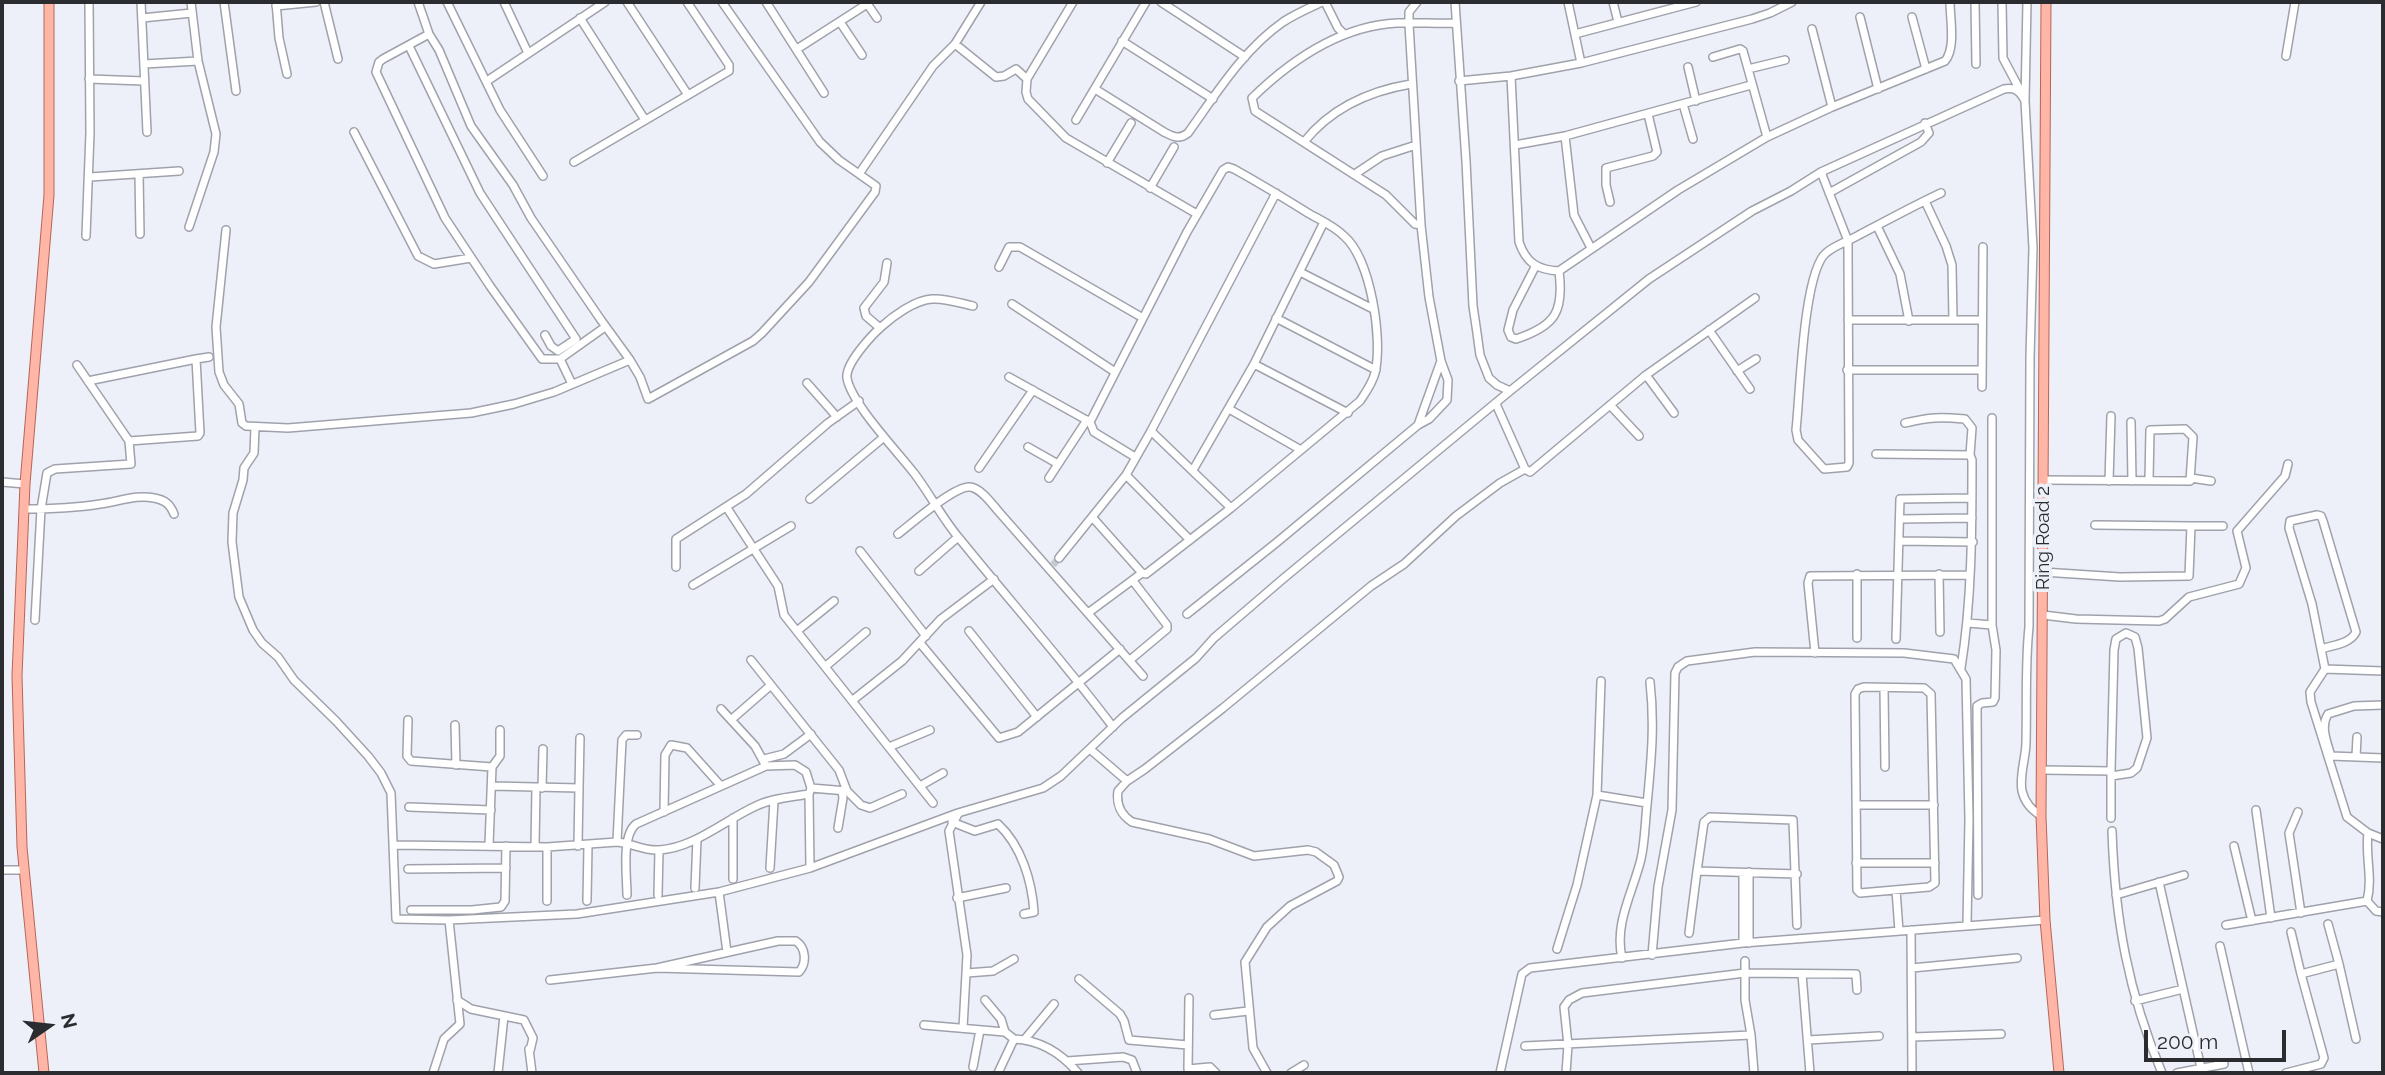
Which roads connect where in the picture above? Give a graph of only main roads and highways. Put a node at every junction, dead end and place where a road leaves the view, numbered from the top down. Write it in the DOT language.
graph roads {
  1 [pos="49,2"];
  2 [pos="2046,2"];
  3 [pos="44,1073"];
  4 [pos="2059,1073"];
  1 -- 3 [label="main road"];
  2 -- 4 [label="main road, Ring Road 2"];
}
